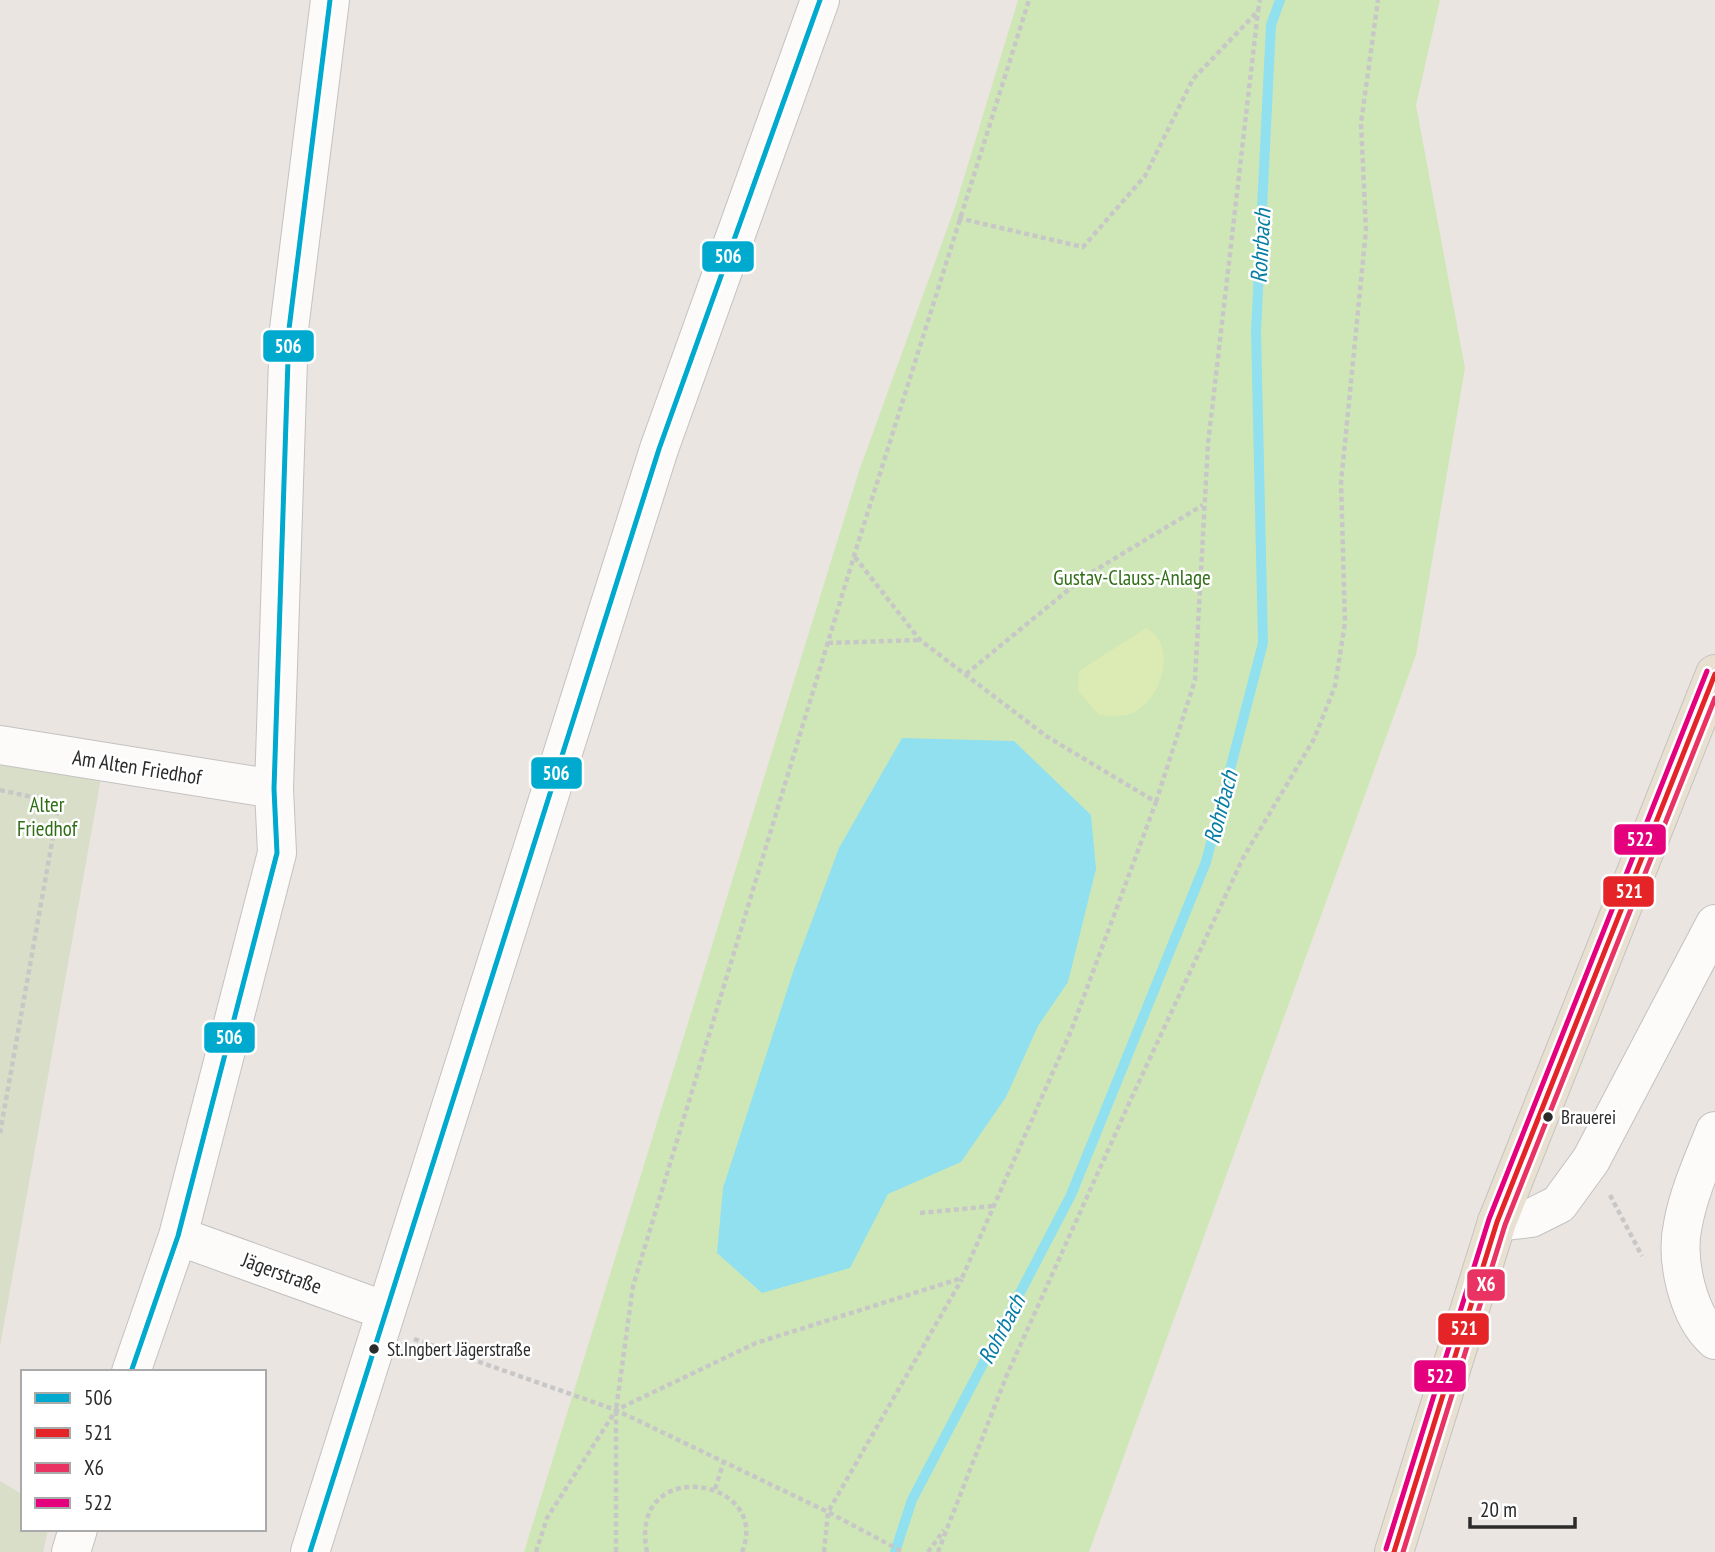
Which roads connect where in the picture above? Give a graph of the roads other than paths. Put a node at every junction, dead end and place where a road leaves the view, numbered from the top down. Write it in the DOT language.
graph roads {
  1 [pos="330,0"];
  2 [pos="820,0"];
  3 [pos="1715,674"];
  4 [pos="0,745"];
  5 [pos="274,789"];
  6 [pos="1715,924"];
  7 [pos="1715,1131"];
  8 [pos="1497,1222"];
  9 [pos="178,1236"];
  10 [pos="383,1319"];
  11 [pos="1715,1340"];
  12 [pos="132,1370"];
  13 [pos="77,1531"];
  14 [pos="71,1552"];
  15 [pos="310,1552"];
  16 [pos="1394,1552"];
  1 -- 5 [label="street"];
  2 -- 10 [label="street"];
  3 -- 8 [label="main road"];
  4 -- 5 [label="street, Am Alten Friedhof"];
  5 -- 9 [label="street"];
  6 -- 8 [label="street"];
  7 -- 11 [label="street"];
  8 -- 16 [label="main road"];
  9 -- 10 [label="street, Jägerstraße"];
  9 -- 12 [label="street"];
  10 -- 15 [label="street"];
  13 -- 14 [label="street"];
}
